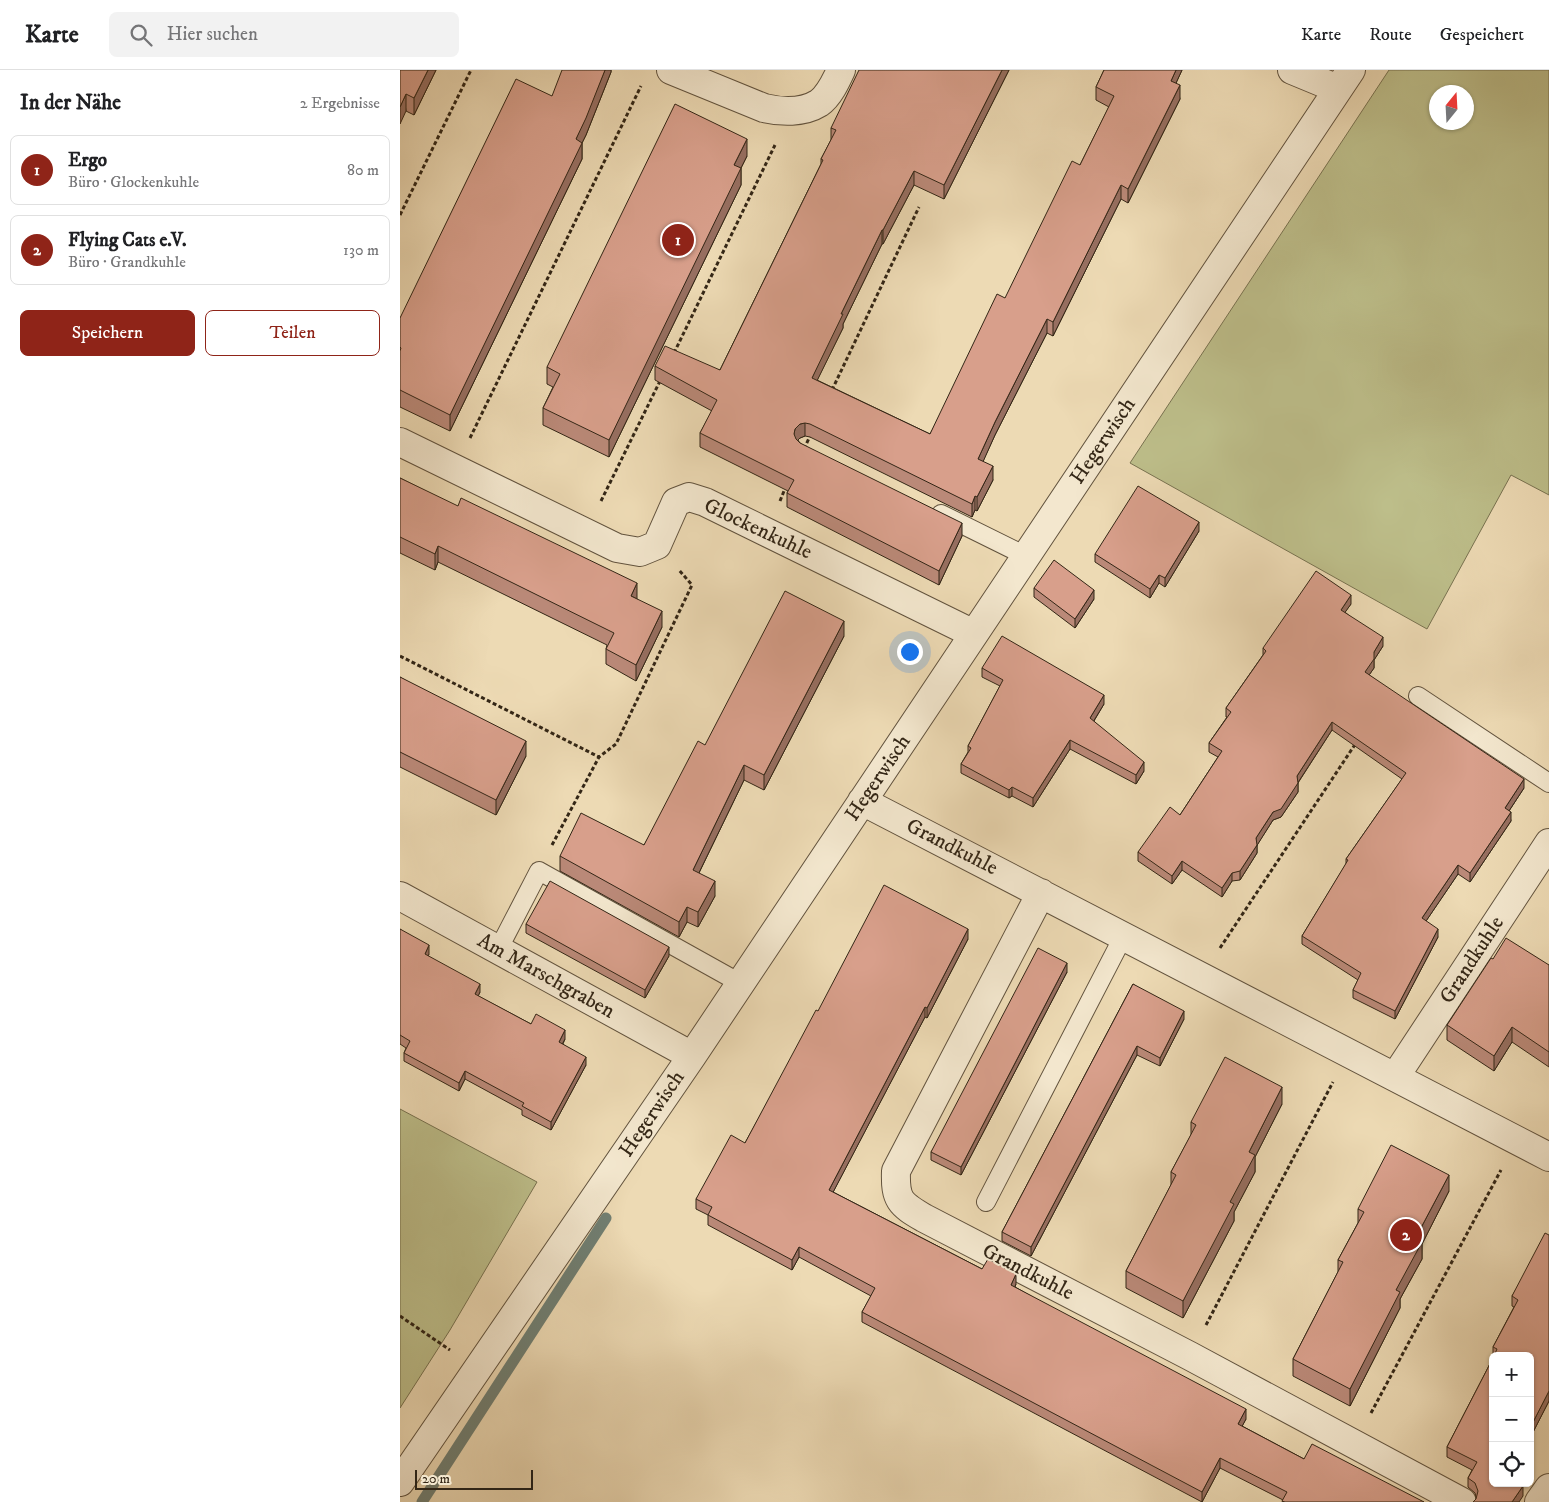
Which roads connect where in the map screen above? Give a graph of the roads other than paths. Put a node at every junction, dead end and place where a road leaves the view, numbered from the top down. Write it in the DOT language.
graph roads {
  1 [pos="671,70"];
  2 [pos="841,70"];
  3 [pos="1292,70"];
  4 [pos="1344,79"];
  5 [pos="400,442"];
  6 [pos="929,508"];
  7 [pos="1026,556"];
  8 [pos="974,634"];
  9 [pos="1418,696"];
  10 [pos="1549,782"];
  11 [pos="862,801"];
  12 [pos="1549,843"];
  13 [pos="1041,893"];
  14 [pos="400,896"];
  15 [pos="1124,936"];
  16 [pos="498,950"];
  17 [pos="740,983"];
  18 [pos="692,1056"];
  19 [pos="1395,1077"];
  20 [pos="1549,1157"];
  21 [pos="986,1202"];
  22 [pos="400,1482"];
  23 [pos="1549,1488"];
  24 [pos="1462,1502"];
  25 [pos="1539,1502"];
  1 -- 2 [label="street"];
  3 -- 4 [label="street"];
  4 -- 7 [label="street, Hegerwisch"];
  5 -- 8 [label="street, Glockenkuhle"];
  6 -- 7 [label="lane"];
  7 -- 8 [label="street, Hegerwisch"];
  8 -- 11 [label="street, Hegerwisch"];
  9 -- 10 [label="lane"];
  11 -- 13 [label="street, Grandkuhle"];
  11 -- 17 [label="street, Hegerwisch"];
  12 -- 19 [label="street, Grandkuhle"];
  13 -- 15 [label="street, Grandkuhle"];
  13 -- 24 [label="street, Grandkuhle"];
  14 -- 16 [label="street, Am Marschgraben"];
  15 -- 19 [label="street, Grandkuhle"];
  15 -- 21 [label="lane"];
  16 -- 17 [label="lane"];
  16 -- 18 [label="street, Am Marschgraben"];
  17 -- 18 [label="street, Hegerwisch"];
  18 -- 22 [label="street, Hegerwisch"];
  19 -- 20 [label="street, Grandkuhle"];
  23 -- 25 [label="street"];
}
